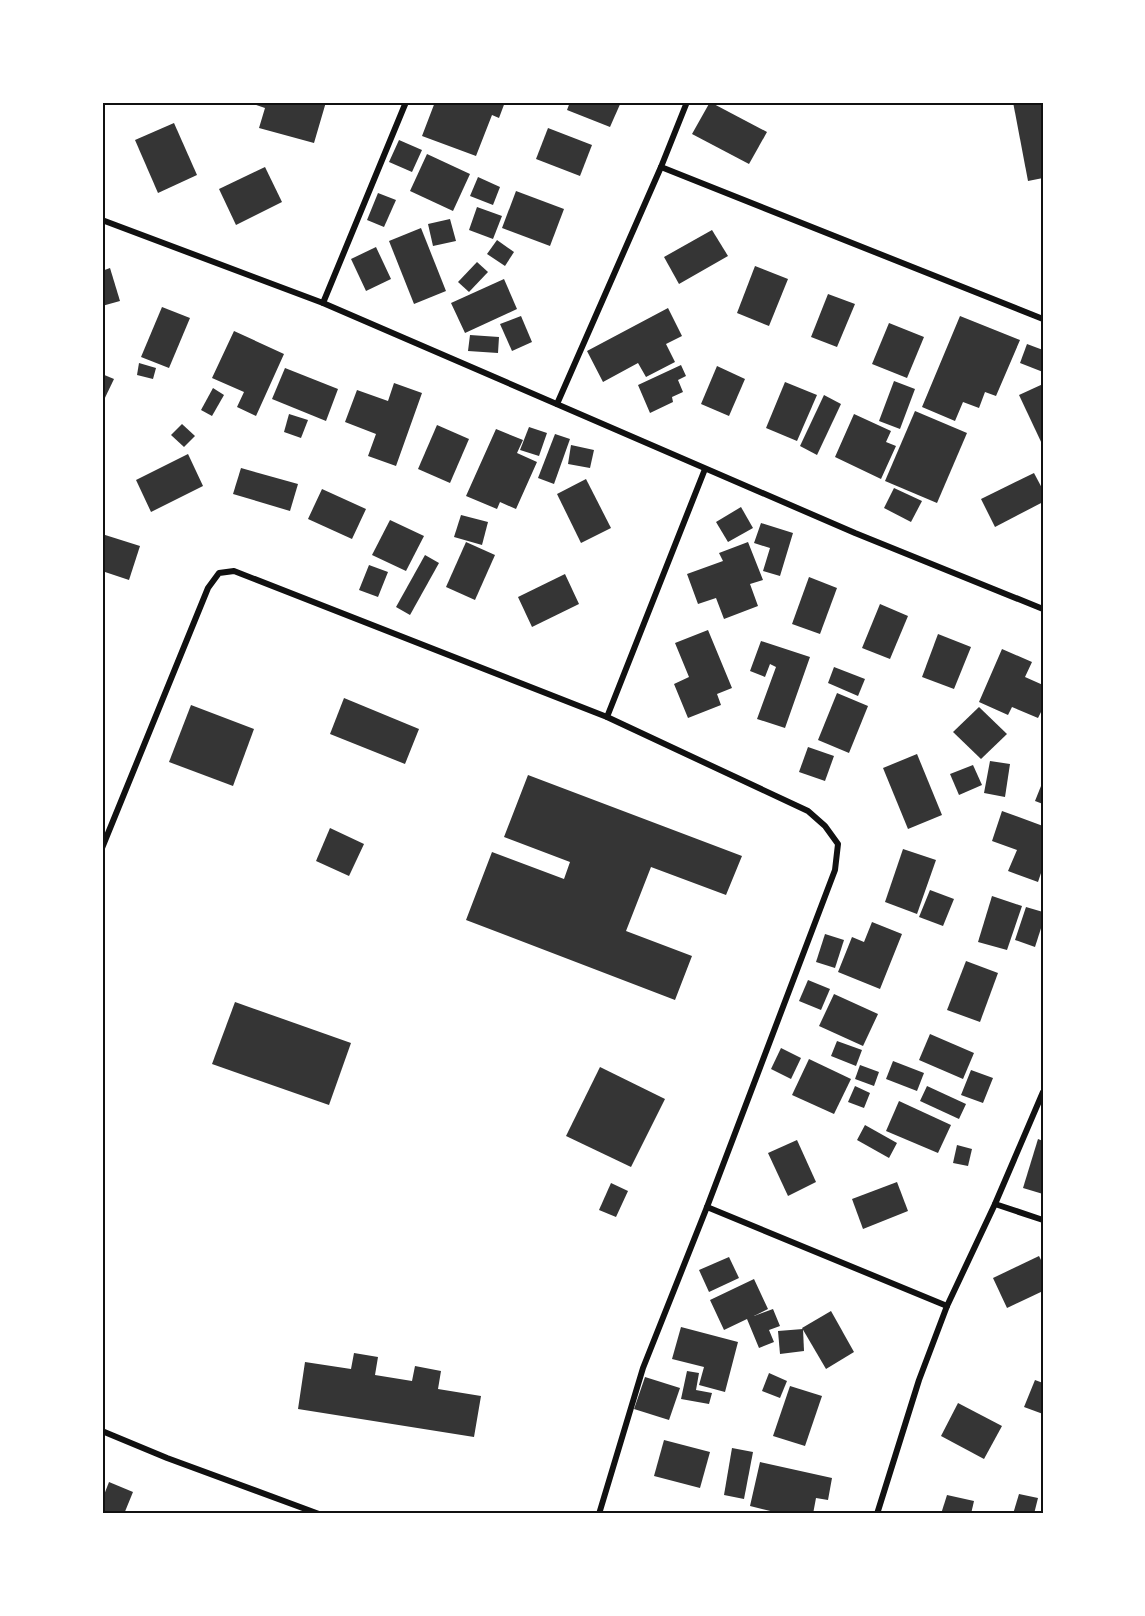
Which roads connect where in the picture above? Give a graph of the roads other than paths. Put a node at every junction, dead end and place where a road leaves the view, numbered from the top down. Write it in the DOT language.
graph roads {
  1 [pos="406,102"];
  2 [pos="687,102"];
  3 [pos="662,167"];
  4 [pos="102,220"];
  5 [pos="322,303"];
  6 [pos="1043,319"];
  7 [pos="557,404"];
  8 [pos="705,469"];
  9 [pos="1043,609"];
  10 [pos="607,717"];
  11 [pos="102,848"];
  12 [pos="1043,1092"];
  13 [pos="995,1204"];
  14 [pos="707,1208"];
  15 [pos="1043,1220"];
  16 [pos="946,1306"];
  17 [pos="102,1431"];
  18 [pos="319,1514"];
  19 [pos="599,1514"];
  20 [pos="877,1514"];
  1 -- 5 [label="street"];
  2 -- 3 [label="street"];
  3 -- 6 [label="street"];
  3 -- 7 [label="street"];
  4 -- 5 [label="street"];
  5 -- 7 [label="street"];
  7 -- 8 [label="street"];
  8 -- 9 [label="street"];
  8 -- 10 [label="street"];
  10 -- 11 [label="street"];
  10 -- 14 [label="street"];
  12 -- 13 [label="street"];
  13 -- 15 [label="street"];
  13 -- 16 [label="street"];
  14 -- 16 [label="street"];
  14 -- 19 [label="street"];
  16 -- 20 [label="street"];
  17 -- 18 [label="street"];
}
